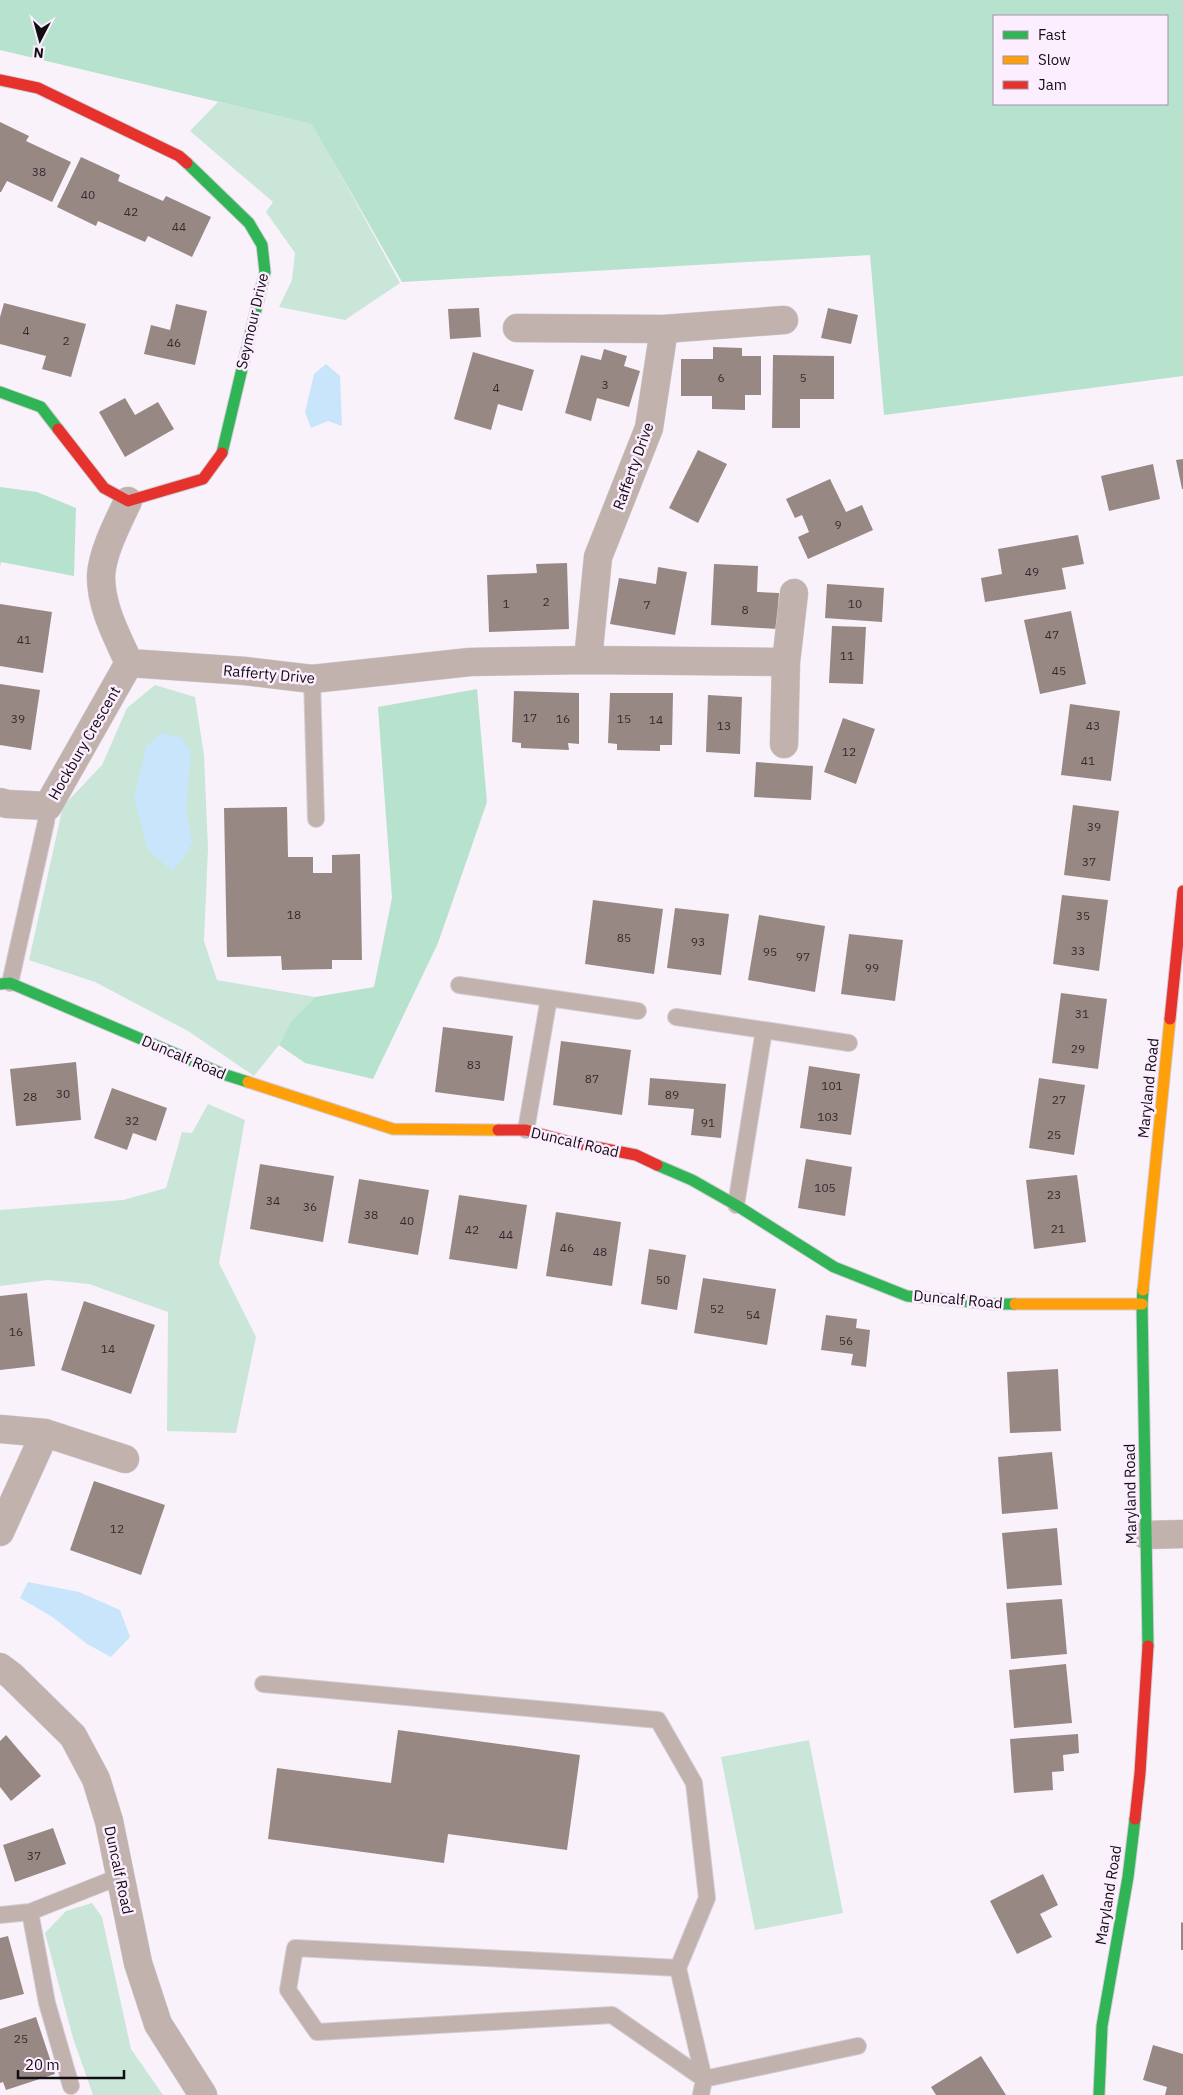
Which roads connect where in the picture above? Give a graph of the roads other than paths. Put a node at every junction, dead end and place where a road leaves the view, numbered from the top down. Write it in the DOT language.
graph roads {
  1 [pos="0,80"];
  2 [pos="784,320"];
  3 [pos="517,328"];
  4 [pos="664,329"];
  5 [pos="0,392"];
  6 [pos="128,501"];
  7 [pos="794,593"];
  8 [pos="588,660"];
  9 [pos="786,662"];
  10 [pos="129,664"];
  11 [pos="312,679"];
  12 [pos="784,744"];
  13 [pos="0,802"];
  14 [pos="48,806"];
  15 [pos="316,819"];
  16 [pos="1183,892"];
  17 [pos="5,983"];
  18 [pos="459,986"];
  19 [pos="549,998"];
  20 [pos="638,1011"];
  21 [pos="676,1016"];
  22 [pos="764,1030"];
  23 [pos="849,1043"];
  24 [pos="526,1130"];
  25 [pos="736,1205"];
  26 [pos="1142,1304"];
  27 [pos="0,1429"];
  28 [pos="45,1432"];
  29 [pos="125,1459"];
  30 [pos="0,1532"];
  31 [pos="1183,1534"];
  32 [pos="1146,1535"];
  33 [pos="0,1666"];
  34 [pos="263,1684"];
  35 [pos="120,1876"];
  36 [pos="30,1912"];
  37 [pos="0,1915"];
  38 [pos="678,1968"];
  39 [pos="858,2046"];
  40 [pos="71,2086"];
  41 [pos="702,2087"];
  42 [pos="204,2095"];
  43 [pos="1099,2095"];
  1 -- 6 [label="street, Seymour Drive"];
  2 -- 4 [label="street"];
  3 -- 4 [label="street"];
  4 -- 8 [label="street, Rafferty Drive"];
  5 -- 6 [label="street"];
  6 -- 10 [label="street"];
  7 -- 9 [label="street"];
  8 -- 9 [label="street, Rafferty Drive"];
  8 -- 11 [label="street, Rafferty Drive"];
  9 -- 12 [label="street"];
  10 -- 11 [label="street, Rafferty Drive"];
  10 -- 14 [label="street, Hockbury Crescent"];
  11 -- 15 [label="lane"];
  13 -- 14 [label="street, Hockbury Crescent"];
  14 -- 17 [label="lane"];
  16 -- 26 [label="street, Maryland Road"];
  17 -- 24 [label="street, Duncalf Road"];
  18 -- 19 [label="lane"];
  19 -- 20 [label="lane"];
  19 -- 24 [label="lane"];
  21 -- 22 [label="lane"];
  22 -- 23 [label="lane"];
  22 -- 25 [label="lane"];
  24 -- 25 [label="street, Duncalf Road"];
  25 -- 26 [label="street, Duncalf Road"];
  26 -- 32 [label="street, Maryland Road"];
  27 -- 28 [label="street"];
  28 -- 29 [label="street"];
  28 -- 30 [label="street"];
  31 -- 32 [label="street"];
  32 -- 43 [label="street, Maryland Road"];
  33 -- 35 [label="street, Duncalf Road"];
  34 -- 38 [label="lane"];
  35 -- 36 [label="lane"];
  35 -- 42 [label="street, Duncalf Road"];
  36 -- 37 [label="lane"];
  36 -- 40 [label="lane"];
  38 -- 41 [label="lane"];
  38 -- 41 [label="lane"];
  39 -- 41 [label="lane"];
}
